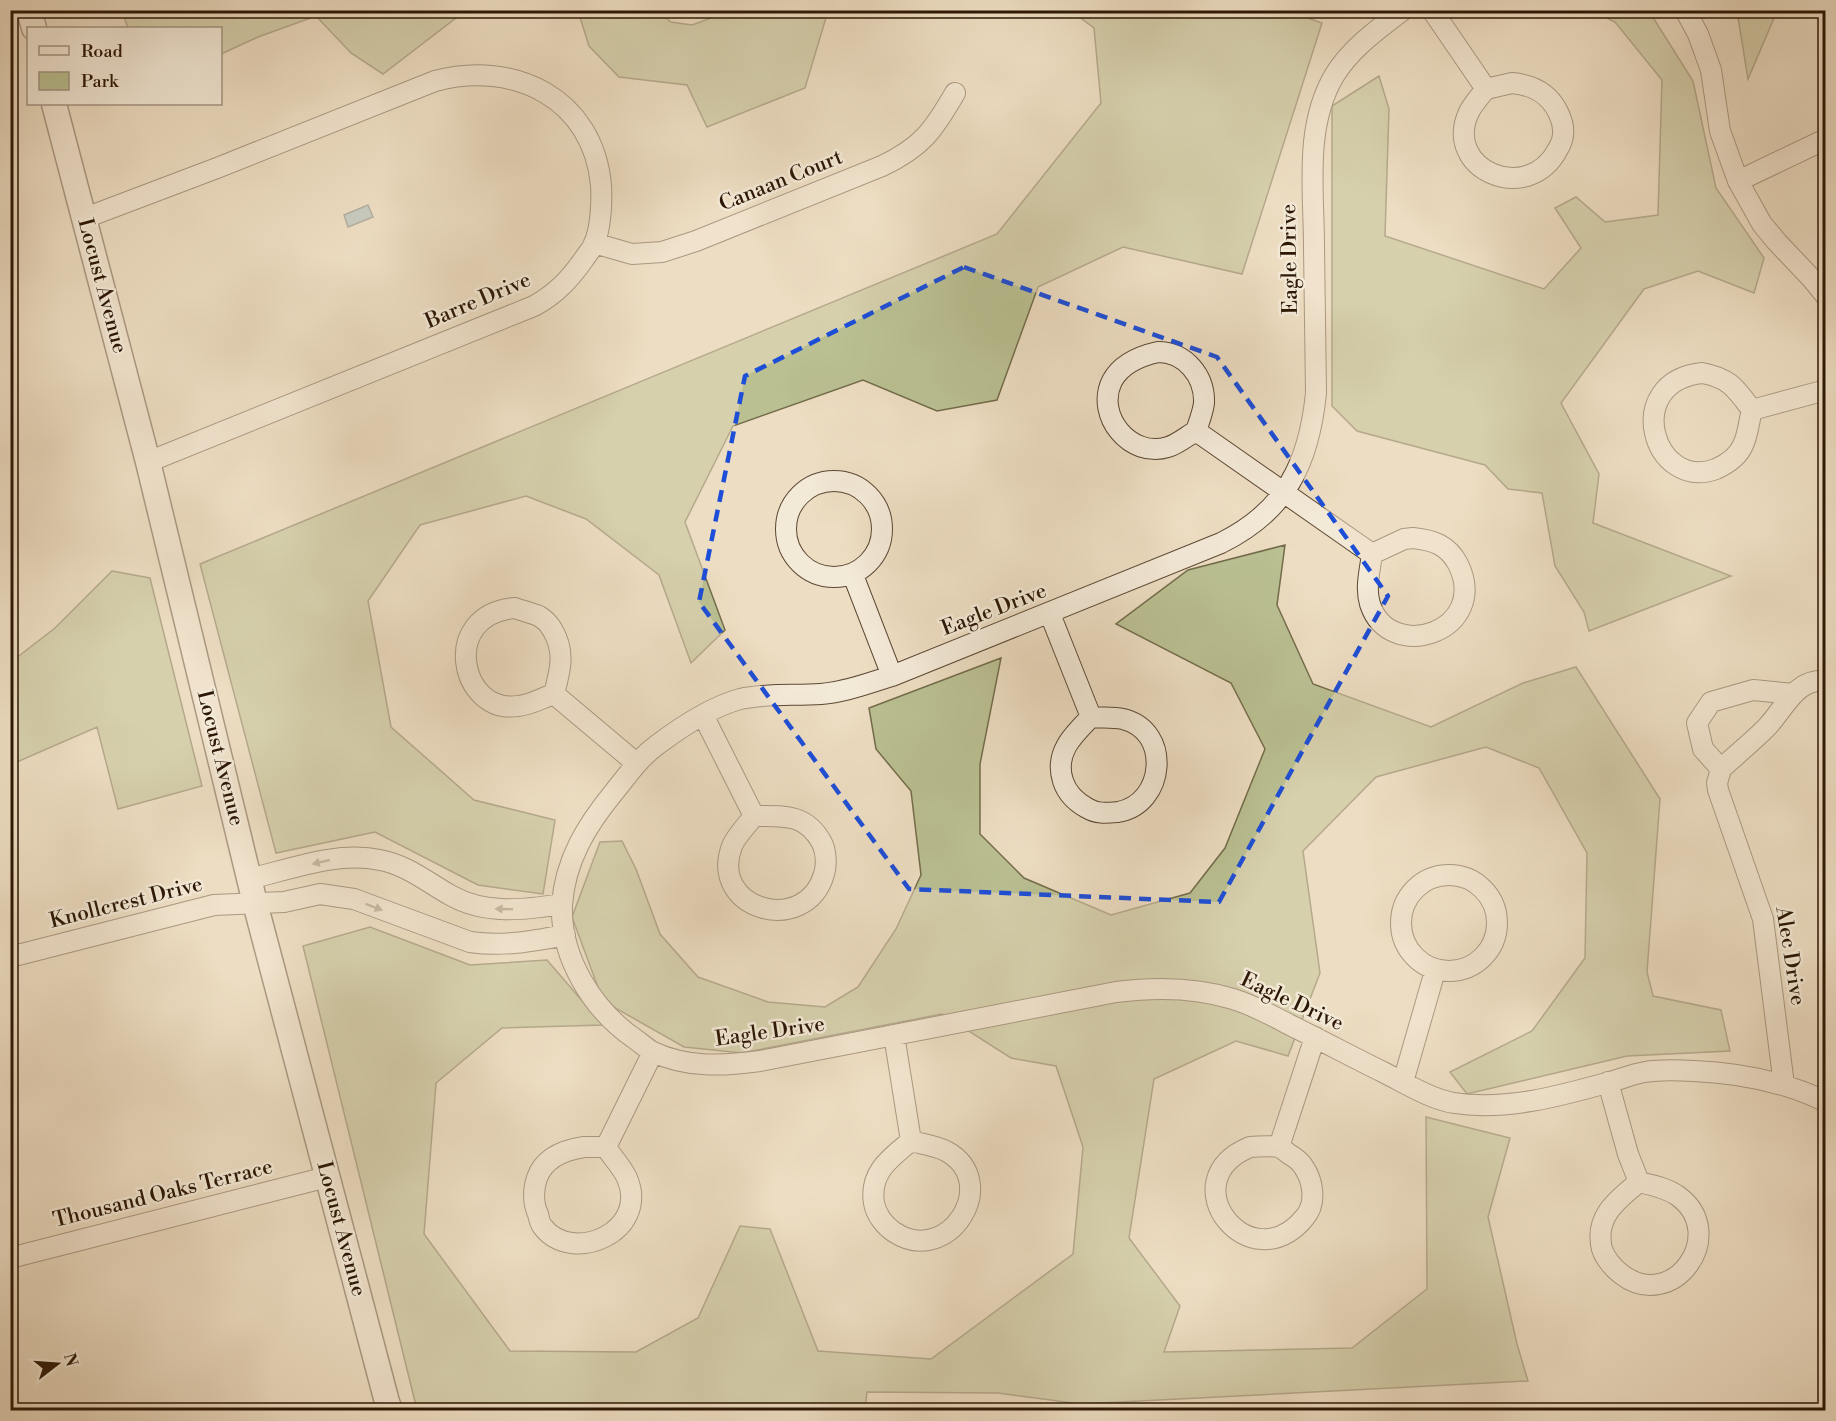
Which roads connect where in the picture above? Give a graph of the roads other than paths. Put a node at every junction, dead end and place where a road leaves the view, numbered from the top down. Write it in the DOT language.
graph roads {
  1 [pos="1403,10"];
  2 [pos="1432,10"];
  3 [pos="1685,10"];
  4 [pos="1486,89"];
  5 [pos="955,93"];
  6 [pos="54,105"];
  7 [pos="1826,139"];
  8 [pos="1738,181"];
  9 [pos="85,218"];
  10 [pos="594,243"];
  11 [pos="1826,296"];
  12 [pos="1826,390"];
  13 [pos="1752,410"];
  14 [pos="1196,431"];
  15 [pos="148,462"];
  16 [pos="1284,492"];
  17 [pos="1372,554"];
  18 [pos="853,575"];
  19 [pos="1050,614"];
  20 [pos="891,676"];
  21 [pos="1826,681"];
  22 [pos="554,694"];
  23 [pos="1794,694"];
  24 [pos="703,715"];
  25 [pos="1090,717"];
  26 [pos="636,763"];
  27 [pos="1721,769"];
  28 [pos="754,816"];
  29 [pos="249,879"];
  30 [pos="255,903"];
  31 [pos="562,904"];
  32 [pos="565,935"];
  33 [pos="10,957"];
  34 [pos="1435,971"];
  35 [pos="894,1035"];
  36 [pos="1315,1037"];
  37 [pos="653,1052"];
  38 [pos="1403,1082"];
  39 [pos="1608,1082"];
  40 [pos="1784,1085"];
  41 [pos="1826,1102"];
  42 [pos="911,1141"];
  43 [pos="1279,1147"];
  44 [pos="606,1148"];
  45 [pos="327,1177"];
  46 [pos="1639,1182"];
  47 [pos="10,1258"];
  48 [pos="390,1410"];
  1 -- 16 [label="street, Eagle Drive"];
  2 -- 4 [label="street"];
  3 -- 8 [label="street"];
  4 -- 4 [label="street"];
  5 -- 10 [label="street, Canaan Court"];
  6 -- 9 [label="street, Locust Avenue"];
  7 -- 8 [label="street"];
  8 -- 11 [label="street"];
  9 -- 10 [label="street, Barre Drive"];
  9 -- 15 [label="street, Locust Avenue"];
  10 -- 15 [label="street, Barre Drive"];
  12 -- 13 [label="street"];
  13 -- 13 [label="street"];
  14 -- 14 [label="street"];
  14 -- 16 [label="street"];
  15 -- 29 [label="street, Locust Avenue"];
  16 -- 17 [label="street"];
  16 -- 19 [label="street, Eagle Drive"];
  17 -- 17 [label="street"];
  18 -- 18 [label="street"];
  18 -- 20 [label="street"];
  19 -- 20 [label="street, Eagle Drive"];
  19 -- 25 [label="street"];
  20 -- 24 [label="street, Eagle Drive"];
  21 -- 23 [label="street"];
  22 -- 22 [label="street"];
  22 -- 26 [label="street"];
  23 -- 27 [label="street"];
  23 -- 27 [label="street"];
  24 -- 26 [label="street, Eagle Drive"];
  24 -- 28 [label="street"];
  25 -- 25 [label="street"];
  26 -- 31 [label="street, Eagle Drive"];
  27 -- 40 [label="street, Alec Drive"];
  28 -- 28 [label="street"];
  29 -- 30 [label="street, Locust Avenue"];
  31 -- 29 [label="street, one-way"];
  30 -- 32 [label="street, Knollcrest Drive, one-way"];
  30 -- 33 [label="street, Knollcrest Drive"];
  30 -- 45 [label="street, Locust Avenue"];
  31 -- 32 [label="street, Eagle Drive"];
  32 -- 37 [label="street, Eagle Drive"];
  34 -- 34 [label="street"];
  34 -- 38 [label="street"];
  35 -- 36 [label="street, Eagle Drive"];
  35 -- 37 [label="street, Eagle Drive"];
  35 -- 42 [label="street"];
  36 -- 38 [label="street, Eagle Drive"];
  36 -- 43 [label="street"];
  37 -- 44 [label="street"];
  38 -- 39 [label="street, Eagle Drive"];
  39 -- 40 [label="street, Eagle Drive"];
  39 -- 46 [label="street"];
  40 -- 41 [label="street, Eagle Drive"];
  42 -- 42 [label="street"];
  43 -- 43 [label="street"];
  44 -- 44 [label="street"];
  45 -- 47 [label="street, Thousand Oaks Terrace"];
  45 -- 48 [label="street, Locust Avenue"];
  46 -- 46 [label="street"];
}
